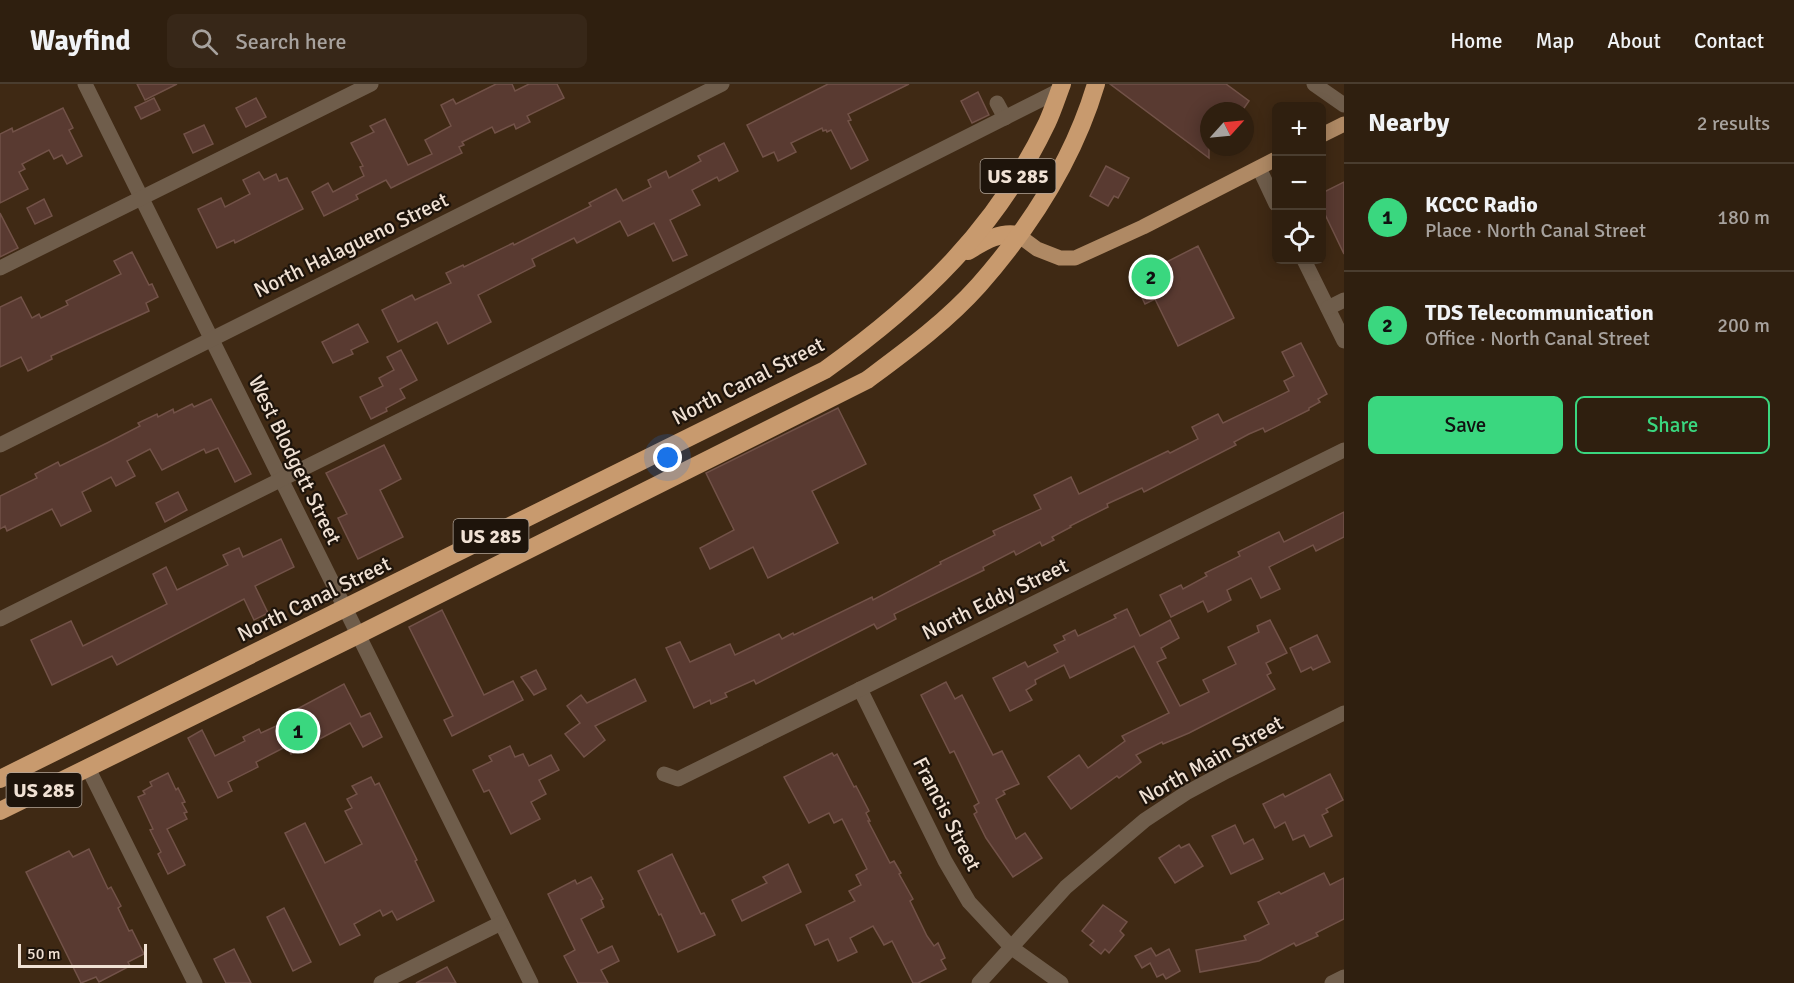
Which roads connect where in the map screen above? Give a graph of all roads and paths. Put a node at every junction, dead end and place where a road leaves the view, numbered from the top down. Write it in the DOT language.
graph roads {
  1 [pos="85,84"];
  2 [pos="371,84"];
  3 [pos="722,84"];
  4 [pos="1096,84"];
  5 [pos="1314,84"];
  6 [pos="1061,87"];
  7 [pos="997,103"];
  8 [pos="1344,105"];
  9 [pos="1005,118"];
  10 [pos="1344,124"];
  11 [pos="1326,133"];
  12 [pos="1272,161"];
  13 [pos="1259,168"];
  14 [pos="1272,196"];
  15 [pos="141,198"];
  16 [pos="1018,235"];
  17 [pos="957,257"];
  18 [pos="1306,264"];
  19 [pos="0,268"];
  20 [pos="1344,300"];
  21 [pos="1328,308"];
  22 [pos="211,338"];
  23 [pos="1344,341"];
  24 [pos="0,445"];
  25 [pos="1344,450"];
  26 [pos="281,479"];
  27 [pos="345,609"];
  28 [pos="0,619"];
  29 [pos="358,635"];
  30 [pos="860,689"];
  31 [pos="1344,713"];
  32 [pos="88,768"];
  33 [pos="664,774"];
  34 [pos="0,779"];
  35 [pos="0,811"];
  36 [pos="501,923"];
  37 [pos="1012,948"];
  38 [pos="1344,977"];
  39 [pos="195,983"];
  40 [pos="381,983"];
  41 [pos="531,983"];
  42 [pos="979,983"];
  43 [pos="1061,983"];
  44 [pos="1332,983"];
  1 -- 15 [label="street, West Blodgett Street"];
  2 -- 15 [label="street"];
  3 -- 22 [label="street, North Halagueno Street"];
  4 -- 16 [label="highway, US 285"];
  5 -- 8 [label="street"];
  6 -- 9 [label="street"];
  6 -- 17 [label="highway, North Canal Street / US 285"];
  7 -- 9 [label="street"];
  9 -- 26 [label="street"];
  10 -- 11 [label="main road"];
  12 -- 13 [label="main road"];
  13 -- 14 [label="street"];
  13 -- 16 [label="main road"];
  15 -- 19 [label="street"];
  15 -- 22 [label="street, West Blodgett Street"];
  16 -- 17 [label="highway"];
  16 -- 29 [label="highway, US 285"];
  17 -- 27 [label="highway, North Canal Street / US 285"];
  18 -- 21 [label="street"];
  20 -- 21 [label="street"];
  21 -- 23 [label="street"];
  22 -- 24 [label="street, North Halagueno Street"];
  22 -- 26 [label="street, West Blodgett Street"];
  25 -- 30 [label="street, North Eddy Street"];
  26 -- 27 [label="street, West Blodgett Street"];
  26 -- 28 [label="street"];
  27 -- 29 [label="street, West Blodgett Street"];
  27 -- 34 [label="highway, North Canal Street / US 285"];
  29 -- 32 [label="highway, US 285"];
  29 -- 36 [label="street, West Blodgett Street"];
  30 -- 33 [label="street, North Eddy Street"];
  30 -- 37 [label="street, Francis Street"];
  31 -- 37 [label="street, North Main Street"];
  32 -- 35 [label="highway, US 285"];
  32 -- 39 [label="street"];
  36 -- 40 [label="street"];
  36 -- 41 [label="street, West Blodgett Street"];
  37 -- 42 [label="street, North Main Street"];
  37 -- 43 [label="street, Francis Street"];
  38 -- 44 [label="street"];
}
